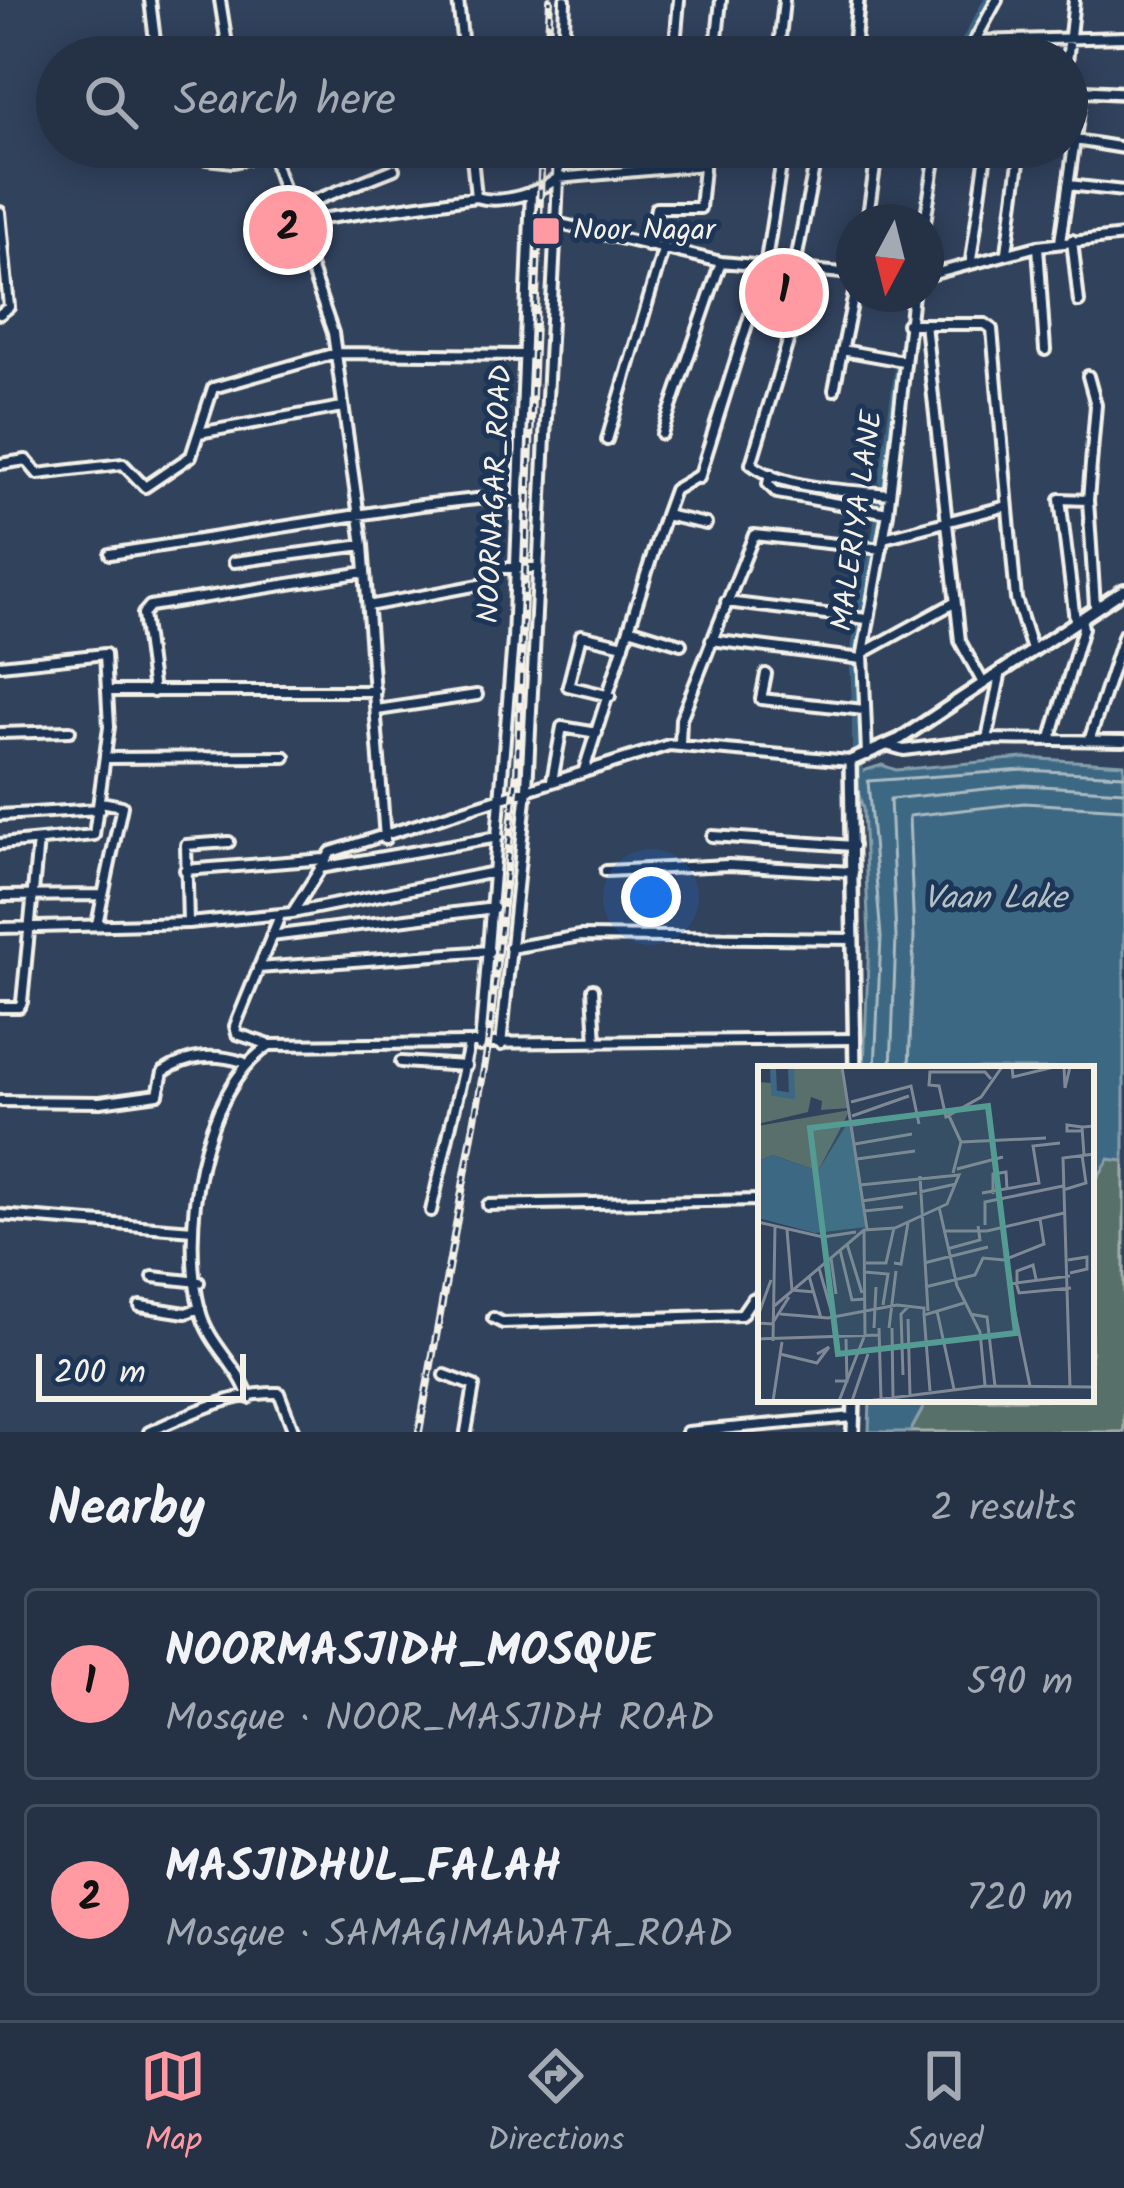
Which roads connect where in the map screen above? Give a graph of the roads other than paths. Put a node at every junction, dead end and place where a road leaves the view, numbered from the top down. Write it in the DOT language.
graph roads {
  1 [pos="151,0"];
  2 [pos="220,0"];
  3 [pos="458,0"];
  4 [pos="565,0"];
  5 [pos="679,0"];
  6 [pos="721,0"];
  7 [pos="784,0"];
  8 [pos="858,0"];
  9 [pos="997,0"];
  10 [pos="1073,0"];
  11 [pos="155,36"];
  12 [pos="226,36"];
  13 [pos="462,36"];
  14 [pos="563,36"];
  15 [pos="676,36"];
  16 [pos="717,36"];
  17 [pos="780,36"];
  18 [pos="855,36"];
  19 [pos="977,36"];
  20 [pos="1070,36"];
  21 [pos="1088,38"];
  22 [pos="1124,38"];
  23 [pos="1088,91"];
  24 [pos="1124,93"];
  25 [pos="1088,142"];
  26 [pos="1124,148"];
  27 [pos="277,168"];
  28 [pos="473,168"];
  29 [pos="558,168"];
  30 [pos="646,168"];
  31 [pos="704,168"];
  32 [pos="781,168"];
  33 [pos="814,168"];
  34 [pos="875,168"];
  35 [pos="934,168"];
  36 [pos="984,168"];
  37 [pos="1018,168"];
  38 [pos="1071,168"];
  39 [pos="394,169"];
  40 [pos="558,178"];
  41 [pos="1068,185"];
  42 [pos="1124,191"];
  43 [pos="530,192"];
  44 [pos="476,197"];
  45 [pos="870,204"];
  46 [pos="928,204"];
  47 [pos="292,209"];
  48 [pos="0,212"];
  49 [pos="299,222"];
  50 [pos="556,223"];
  51 [pos="1124,236"];
  52 [pos="1072,240"];
  53 [pos="1060,242"];
  54 [pos="648,246"];
  55 [pos="1038,246"];
  56 [pos="663,250"];
  57 [pos="1007,252"];
  58 [pos="971,260"];
  59 [pos="721,262"];
  60 [pos="765,268"];
  61 [pos="944,269"];
  62 [pos="794,272"];
  63 [pos="808,272"];
  64 [pos="836,273"];
  65 [pos="1079,302"];
  66 [pos="850,312"];
  67 [pos="910,312"];
  68 [pos="0,314"];
  69 [pos="908,324"];
  70 [pos="926,324"];
  71 [pos="842,350"];
  72 [pos="1045,350"];
  73 [pos="336,353"];
  74 [pos="528,355"];
  75 [pos="903,361"];
  76 [pos="1088,376"];
  77 [pos="834,390"];
  78 [pos="342,407"];
  79 [pos="200,433"];
  80 [pos="662,434"];
  81 [pos="607,440"];
  82 [pos="0,464"];
  83 [pos="770,474"];
  84 [pos="890,494"];
  85 [pos="1088,500"];
  86 [pos="519,502"];
  87 [pos="1007,506"];
  88 [pos="888,513"];
  89 [pos="664,514"];
  90 [pos="357,516"];
  91 [pos="706,524"];
  92 [pos="946,524"];
  93 [pos="883,543"];
  94 [pos="363,544"];
  95 [pos="110,554"];
  96 [pos="234,562"];
  97 [pos="515,568"];
  98 [pos="538,568"];
  99 [pos="365,572"];
  100 [pos="1124,590"];
  101 [pos="726,602"];
  102 [pos="954,603"];
  103 [pos="368,606"];
  104 [pos="1096,606"];
  105 [pos="867,619"];
  106 [pos="1078,619"];
  107 [pos="629,628"];
  108 [pos="1124,634"];
  109 [pos="711,640"];
  110 [pos="681,644"];
  111 [pos="624,645"];
  112 [pos="1031,650"];
  113 [pos="863,656"];
  114 [pos="0,665"];
  115 [pos="1001,671"];
  116 [pos="766,674"];
  117 [pos="982,683"];
  118 [pos="107,691"];
  119 [pos="376,691"];
  120 [pos="153,692"];
  121 [pos="476,694"];
  122 [pos="610,696"];
  123 [pos="377,710"];
  124 [pos="864,710"];
  125 [pos="70,731"];
  126 [pos="0,733"];
  127 [pos="597,733"];
  128 [pos="1051,737"];
  129 [pos="987,739"];
  130 [pos="1090,739"];
  131 [pos="1124,741"];
  132 [pos="680,744"];
  133 [pos="886,746"];
  134 [pos="867,755"];
  135 [pos="285,757"];
  136 [pos="106,758"];
  137 [pos="850,761"];
  138 [pos="584,771"];
  139 [pos="551,782"];
  140 [pos="527,789"];
  141 [pos="503,797"];
  142 [pos="100,805"];
  143 [pos="0,814"];
  144 [pos="712,836"];
  145 [pos="498,837"];
  146 [pos="385,838"];
  147 [pos="38,841"];
  148 [pos="229,842"];
  149 [pos="0,844"];
  150 [pos="854,846"];
  151 [pos="325,859"];
  152 [pos="319,868"];
  153 [pos="185,870"];
  154 [pos="606,871"];
  155 [pos="494,872"];
  156 [pos="854,872"];
  157 [pos="32,895"];
  158 [pos="102,895"];
  159 [pos="0,896"];
  160 [pos="494,908"];
  161 [pos="292,913"];
  162 [pos="280,916"];
  163 [pos="188,923"];
  164 [pos="97,924"];
  165 [pos="28,927"];
  166 [pos="0,928"];
  167 [pos="270,936"];
  168 [pos="854,939"];
  169 [pos="510,948"];
  170 [pos="489,951"];
  171 [pos="257,968"];
  172 [pos="593,989"];
  173 [pos="0,1007"];
  174 [pos="855,1039"];
  175 [pos="596,1042"];
  176 [pos="270,1045"];
  177 [pos="429,1045"];
  178 [pos="501,1045"];
  179 [pos="469,1046"];
  180 [pos="481,1046"];
  181 [pos="243,1062"];
  182 [pos="401,1063"];
  183 [pos="429,1064"];
  184 [pos="466,1066"];
  185 [pos="855,1066"];
  186 [pos="0,1101"];
  187 [pos="758,1201"];
  188 [pos="488,1205"];
  189 [pos="431,1211"];
  190 [pos="0,1215"];
  191 [pos="193,1230"];
  192 [pos="153,1277"];
  193 [pos="199,1282"];
  194 [pos="758,1297"];
  195 [pos="140,1306"];
  196 [pos="200,1309"];
  197 [pos="494,1318"];
  198 [pos="445,1375"];
  199 [pos="249,1398"];
  200 [pos="854,1402"];
  201 [pos="854,1417"];
  202 [pos="149,1432"];
  203 [pos="294,1432"];
  204 [pos="466,1432"];
  205 [pos="687,1432"];
  206 [pos="853,1432"];
  1 -- 11 [label="street"];
  2 -- 12 [label="street"];
  3 -- 13 [label="street"];
  4 -- 14 [label="street"];
  5 -- 15 [label="street"];
  6 -- 16 [label="street"];
  7 -- 17 [label="street"];
  8 -- 18 [label="street"];
  9 -- 19 [label="street"];
  10 -- 20 [label="street"];
  21 -- 22 [label="street"];
  23 -- 24 [label="street"];
  25 -- 26 [label="street"];
  27 -- 47 [label="street"];
  28 -- 44 [label="street"];
  29 -- 40 [label="street"];
  30 -- 40 [label="street"];
  31 -- 54 [label="street"];
  32 -- 60 [label="street"];
  33 -- 62 [label="street"];
  34 -- 45 [label="street"];
  35 -- 46 [label="street"];
  36 -- 58 [label="street"];
  37 -- 57 [label="street"];
  38 -- 41 [label="street"];
  39 -- 47 [label="street"];
  40 -- 43 [label="street"];
  40 -- 50 [label="street"];
  41 -- 42 [label="street"];
  41 -- 53 [label="street"];
  43 -- 44 [label="street"];
  43 -- 74 [label="street, NOORNAGAR_ROAD"];
  44 -- 49 [label="street"];
  47 -- 49 [label="street"];
  48 -- 68 [label="street"];
  49 -- 73 [label="street"];
  50 -- 54 [label="street"];
  50 -- 98 [label="street"];
  51 -- 52 [label="street"];
  52 -- 53 [label="street"];
  52 -- 65 [label="street"];
  53 -- 55 [label="street"];
  54 -- 56 [label="street"];
  55 -- 57 [label="street"];
  55 -- 72 [label="street"];
  56 -- 59 [label="street"];
  56 -- 81 [label="street"];
  57 -- 58 [label="street"];
  58 -- 61 [label="street"];
  59 -- 60 [label="street"];
  59 -- 80 [label="street"];
  60 -- 62 [label="street"];
  60 -- 89 [label="street"];
  62 -- 63 [label="street"];
  63 -- 64 [label="street"];
  63 -- 83 [label="street"];
  66 -- 71 [label="street"];
  67 -- 69 [label="street, MALERIYA LANE"];
  69 -- 70 [label="street"];
  69 -- 75 [label="street, MALERIYA LANE"];
  70 -- 87 [label="street"];
  70 -- 92 [label="street"];
  71 -- 75 [label="street"];
  71 -- 77 [label="street"];
  73 -- 74 [label="street"];
  73 -- 78 [label="street"];
  73 -- 79 [label="street"];
  74 -- 86 [label="street, NOORNAGAR_ROAD"];
  75 -- 84 [label="street, MALERIYA LANE"];
  76 -- 85 [label="street"];
  78 -- 79 [label="street"];
  78 -- 90 [label="street"];
  79 -- 82 [label="street"];
  83 -- 84 [label="street"];
  83 -- 88 [label="street"];
  84 -- 88 [label="street, MALERIYA LANE"];
  85 -- 104 [label="street"];
  85 -- 106 [label="street"];
  86 -- 90 [label="street"];
  86 -- 97 [label="street, NOORNAGAR_ROAD"];
  87 -- 92 [label="street"];
  87 -- 112 [label="street"];
  88 -- 93 [label="street, MALERIYA LANE"];
  89 -- 91 [label="street"];
  89 -- 107 [label="street"];
  90 -- 94 [label="street"];
  90 -- 95 [label="street"];
  92 -- 93 [label="street"];
  92 -- 102 [label="street"];
  93 -- 101 [label="street"];
  93 -- 105 [label="street, MALERIYA LANE"];
  94 -- 96 [label="street"];
  94 -- 99 [label="street"];
  97 -- 98 [label="street"];
  97 -- 103 [label="street"];
  97 -- 141 [label="street, NOORNAGAR_ROAD"];
  98 -- 140 [label="street"];
  99 -- 103 [label="street"];
  99 -- 120 [label="street"];
  100 -- 104 [label="street"];
  101 -- 105 [label="street"];
  101 -- 109 [label="street"];
  102 -- 113 [label="street"];
  102 -- 117 [label="street"];
  103 -- 119 [label="street"];
  104 -- 106 [label="street"];
  105 -- 113 [label="street, MALERIYA LANE"];
  106 -- 112 [label="street"];
  106 -- 128 [label="street"];
  107 -- 110 [label="street"];
  107 -- 111 [label="street"];
  108 -- 130 [label="street"];
  109 -- 113 [label="street"];
  109 -- 132 [label="street"];
  111 -- 122 [label="street"];
  111 -- 122 [label="street"];
  112 -- 115 [label="street"];
  113 -- 124 [label="street, MALERIYA LANE"];
  114 -- 118 [label="street"];
  115 -- 117 [label="street"];
  115 -- 129 [label="street"];
  116 -- 124 [label="street"];
  117 -- 133 [label="street"];
  118 -- 120 [label="street"];
  118 -- 136 [label="street"];
  119 -- 120 [label="street"];
  119 -- 123 [label="street"];
  121 -- 123 [label="street"];
  122 -- 127 [label="street"];
  123 -- 146 [label="street"];
  124 -- 134 [label="street, MALERIYA LANE"];
  125 -- 126 [label="street"];
  127 -- 138 [label="street"];
  127 -- 139 [label="street"];
  128 -- 129 [label="street"];
  128 -- 130 [label="street"];
  129 -- 133 [label="street"];
  130 -- 131 [label="street"];
  132 -- 137 [label="street"];
  132 -- 138 [label="street"];
  133 -- 134 [label="street"];
  134 -- 137 [label="street"];
  135 -- 136 [label="street"];
  136 -- 142 [label="street"];
  137 -- 150 [label="street"];
  138 -- 139 [label="street"];
  139 -- 140 [label="street"];
  140 -- 141 [label="street"];
  140 -- 169 [label="street"];
  141 -- 145 [label="street, NOORNAGAR_ROAD"];
  141 -- 146 [label="street"];
  142 -- 143 [label="street"];
  142 -- 147 [label="street"];
  142 -- 158 [label="street"];
  144 -- 150 [label="street"];
  145 -- 152 [label="street"];
  145 -- 155 [label="street, NOORNAGAR_ROAD"];
  146 -- 151 [label="street"];
  147 -- 149 [label="street"];
  147 -- 157 [label="street"];
  148 -- 153 [label="street"];
  150 -- 156 [label="street"];
  151 -- 152 [label="street"];
  151 -- 153 [label="street"];
  152 -- 161 [label="street"];
  153 -- 163 [label="street"];
  154 -- 156 [label="street"];
  155 -- 160 [label="street, NOORNAGAR_ROAD"];
  155 -- 161 [label="street"];
  156 -- 168 [label="street"];
  157 -- 158 [label="street"];
  157 -- 159 [label="street"];
  157 -- 165 [label="street"];
  158 -- 164 [label="street"];
  160 -- 167 [label="street"];
  160 -- 170 [label="street, NOORNAGAR_ROAD"];
  161 -- 162 [label="street"];
  162 -- 163 [label="street"];
  162 -- 167 [label="street"];
  163 -- 164 [label="street"];
  164 -- 165 [label="street"];
  165 -- 166 [label="street"];
  165 -- 173 [label="street"];
  167 -- 171 [label="street"];
  168 -- 169 [label="street"];
  168 -- 174 [label="street"];
  169 -- 178 [label="street"];
  170 -- 171 [label="street"];
  170 -- 180 [label="street, NOORNAGAR_ROAD"];
  171 -- 176 [label="street"];
  172 -- 175 [label="street"];
  174 -- 175 [label="street"];
  174 -- 185 [label="street"];
  175 -- 178 [label="street"];
  176 -- 177 [label="street"];
  176 -- 181 [label="street"];
  177 -- 179 [label="street"];
  177 -- 183 [label="street"];
  178 -- 180 [label="street"];
  179 -- 180 [label="street"];
  179 -- 184 [label="street"];
  181 -- 186 [label="street"];
  181 -- 191 [label="street"];
  182 -- 183 [label="street"];
  183 -- 184 [label="street"];
  184 -- 189 [label="street"];
  187 -- 188 [label="street"];
  190 -- 191 [label="street"];
  191 -- 193 [label="street"];
  192 -- 193 [label="street"];
  193 -- 196 [label="street"];
  194 -- 197 [label="street"];
  195 -- 196 [label="street"];
  196 -- 199 [label="street"];
  198 -- 204 [label="street"];
  199 -- 202 [label="street"];
  199 -- 203 [label="street"];
  200 -- 201 [label="street"];
  201 -- 205 [label="street"];
  201 -- 206 [label="street"];
}
